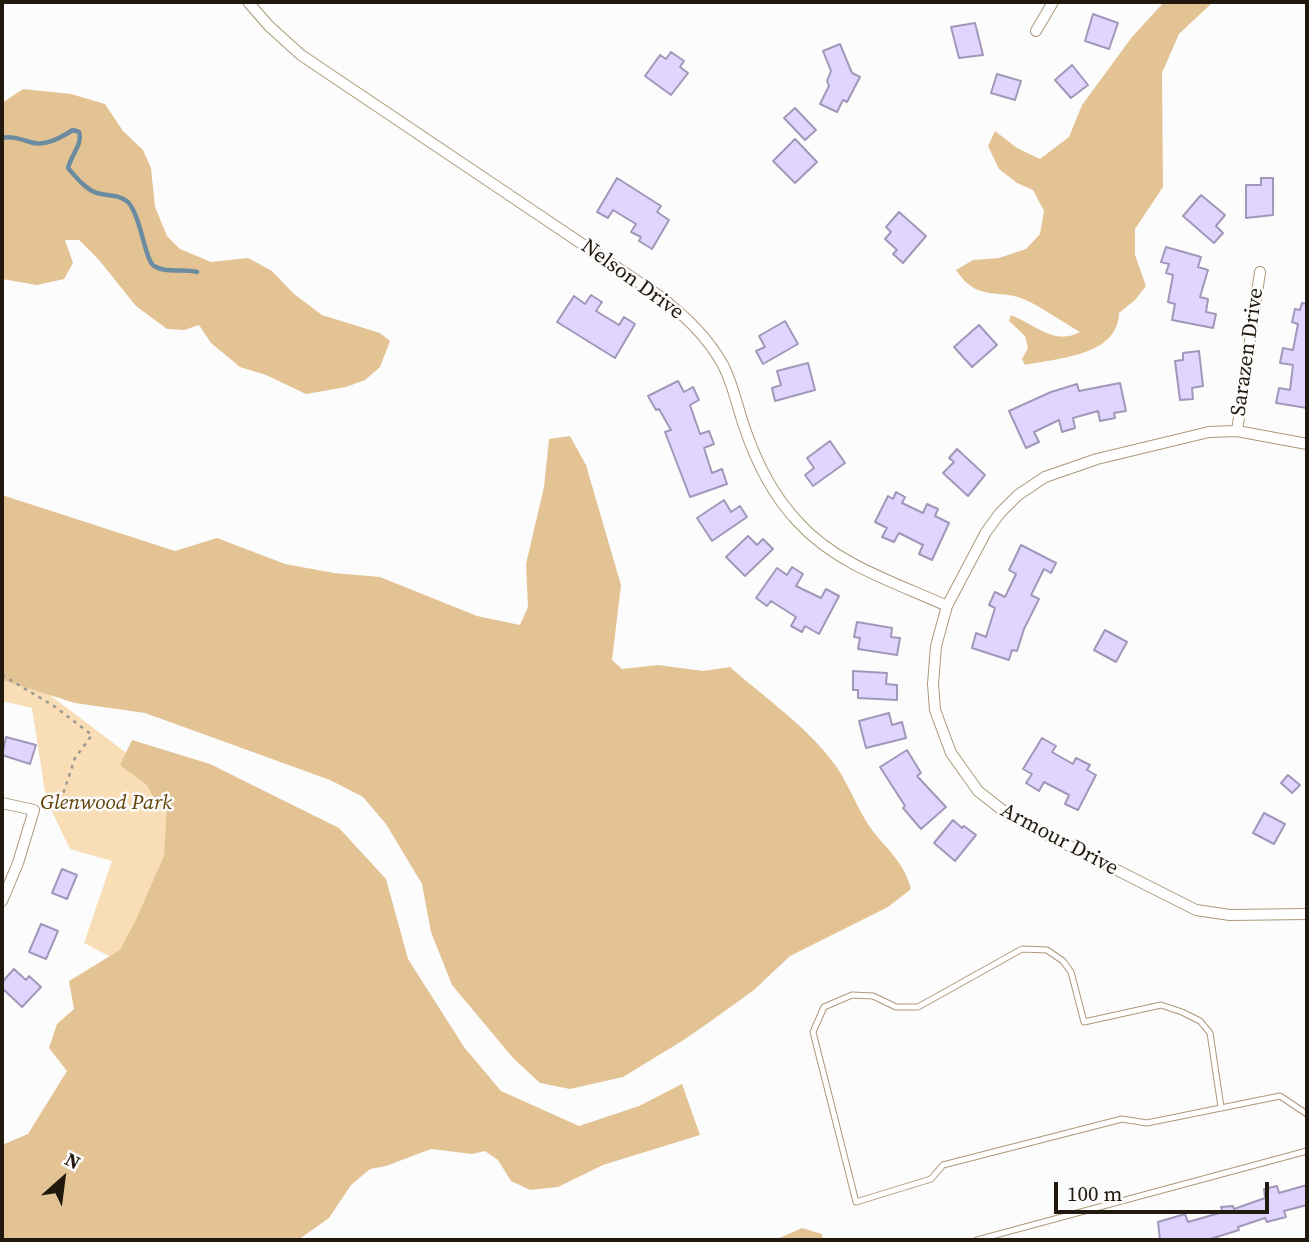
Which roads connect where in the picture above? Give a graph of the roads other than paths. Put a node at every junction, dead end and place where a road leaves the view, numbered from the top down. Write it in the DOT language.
graph roads {
  1 [pos="248,2"];
  2 [pos="1053,2"];
  3 [pos="1036,31"];
  4 [pos="1260,272"];
  5 [pos="1237,431"];
  6 [pos="1307,444"];
  7 [pos="947,606"];
  8 [pos="2,803"];
  9 [pos="2,901"];
  10 [pos="1307,914"];
  11 [pos="1221,1107"];
  12 [pos="1307,1114"];
  13 [pos="1307,1151"];
  14 [pos="977,1240"];
  1 -- 7 [label="street, Nelson Drive"];
  2 -- 3 [label="street"];
  4 -- 5 [label="street, Sarazen Drive"];
  5 -- 6 [label="street, Armour Drive"];
  5 -- 7 [label="street, Armour Drive"];
  7 -- 10 [label="street, Armour Drive"];
  8 -- 9 [label="street"];
  11 -- 11 [label="lane"];
  11 -- 12 [label="lane"];
  13 -- 14 [label="lane"];
}
